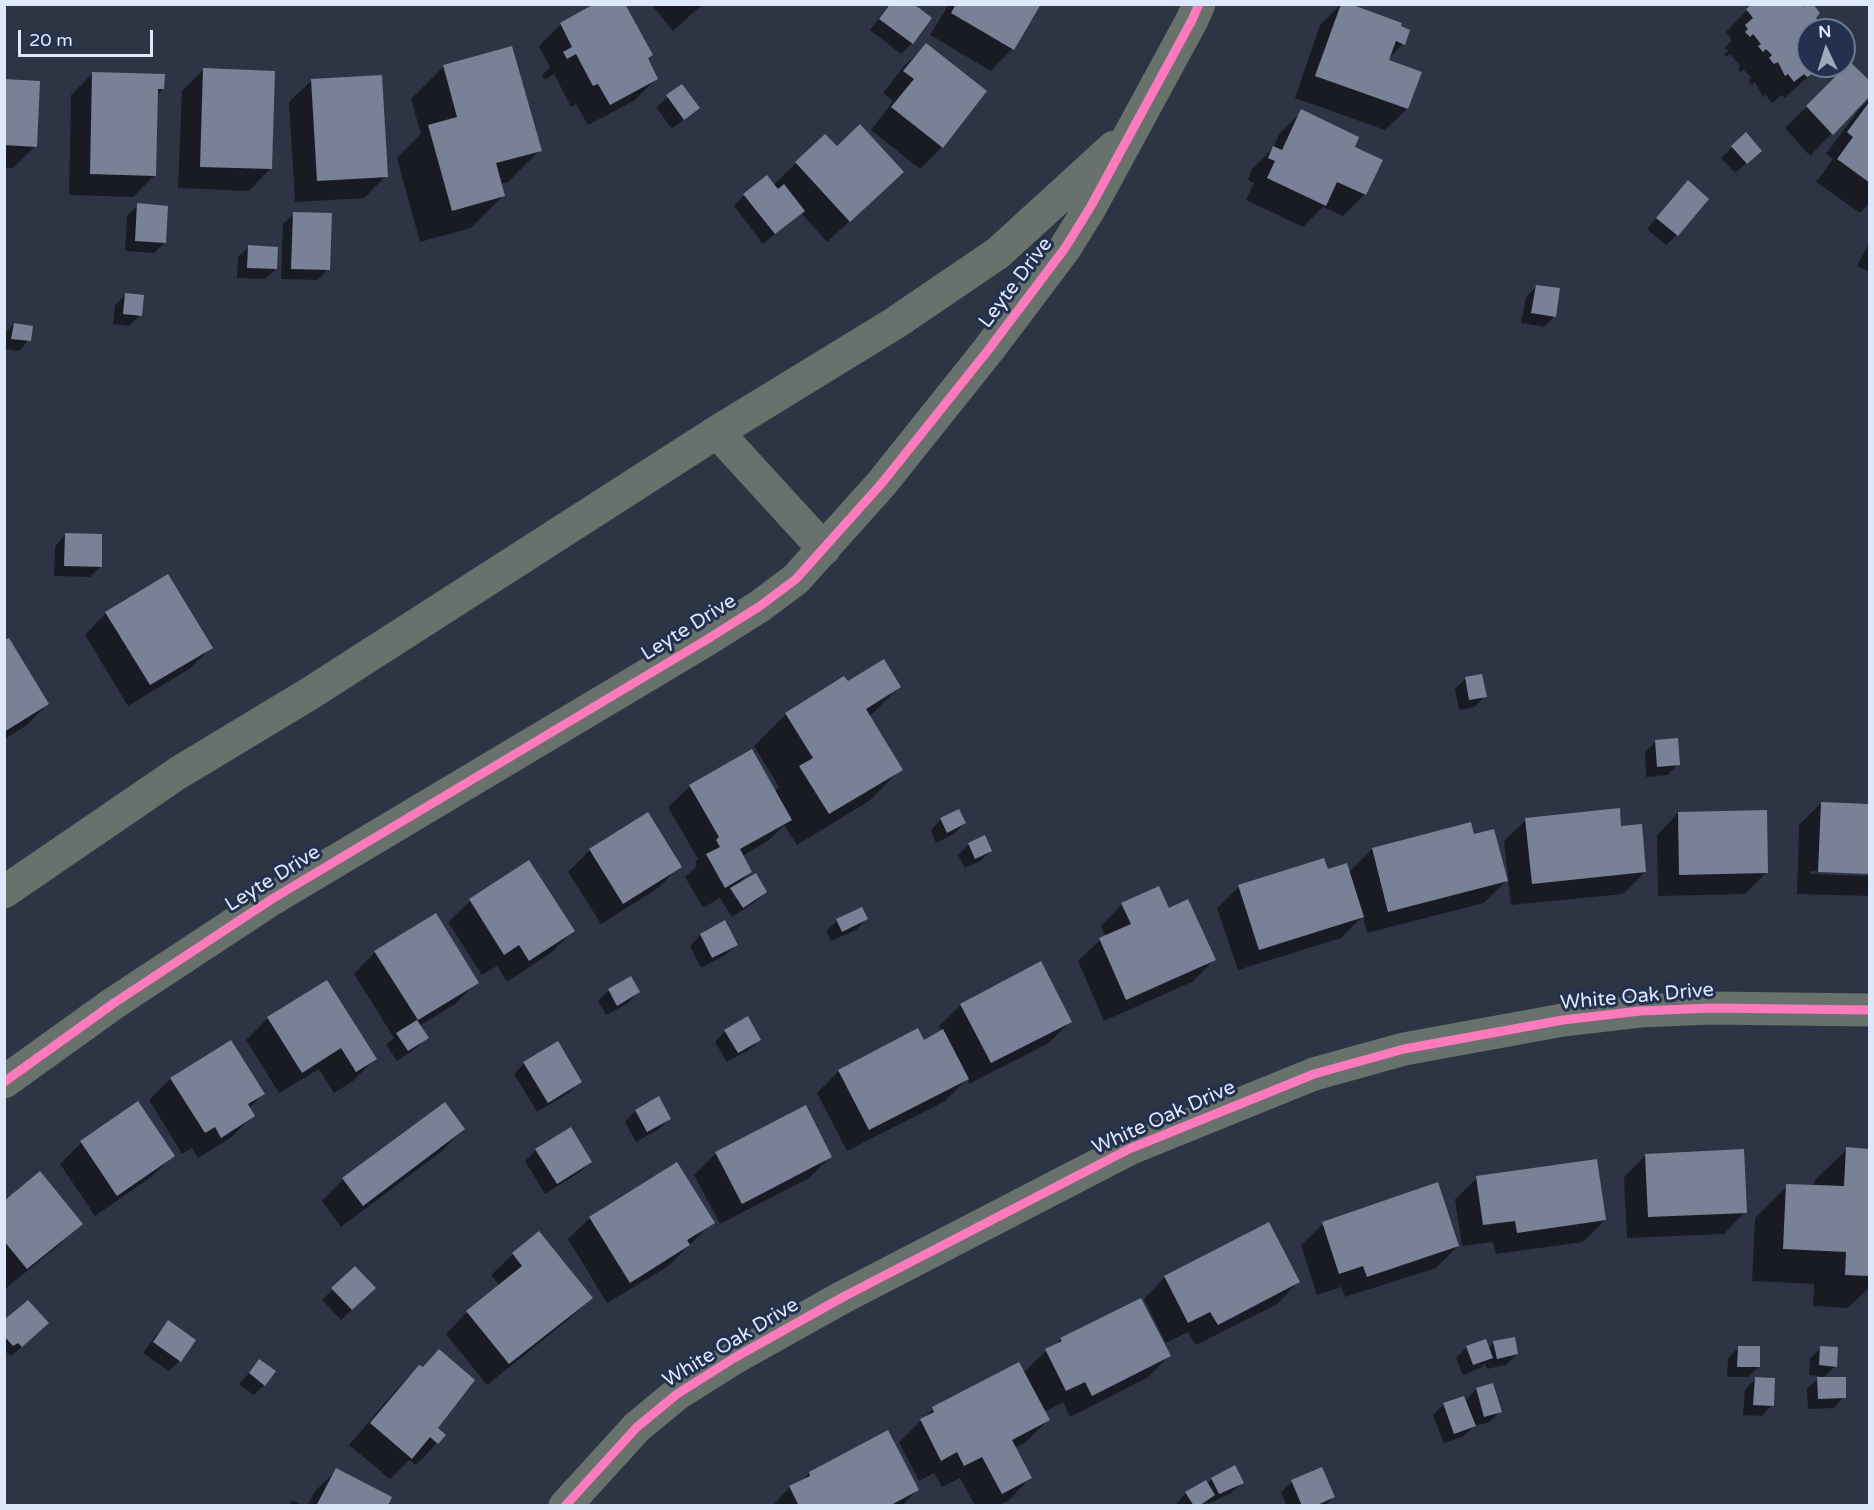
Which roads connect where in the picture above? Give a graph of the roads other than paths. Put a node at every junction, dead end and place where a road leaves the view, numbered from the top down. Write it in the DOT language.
graph roads {
  1 [pos="1198,4"];
  2 [pos="1133,129"];
  3 [pos="717,432"];
  4 [pos="824,549"];
  5 [pos="4,892"];
  6 [pos="1869,1010"];
  7 [pos="4,1082"];
  8 [pos="565,1506"];
  1 -- 2 [label="street, Leyte Drive"];
  2 -- 3 [label="street, Leyte Drive"];
  2 -- 4 [label="street, Leyte Drive"];
  3 -- 4 [label="street"];
  3 -- 5 [label="street, Leyte Drive"];
  4 -- 7 [label="street, Leyte Drive"];
  6 -- 8 [label="street, White Oak Drive"];
}
